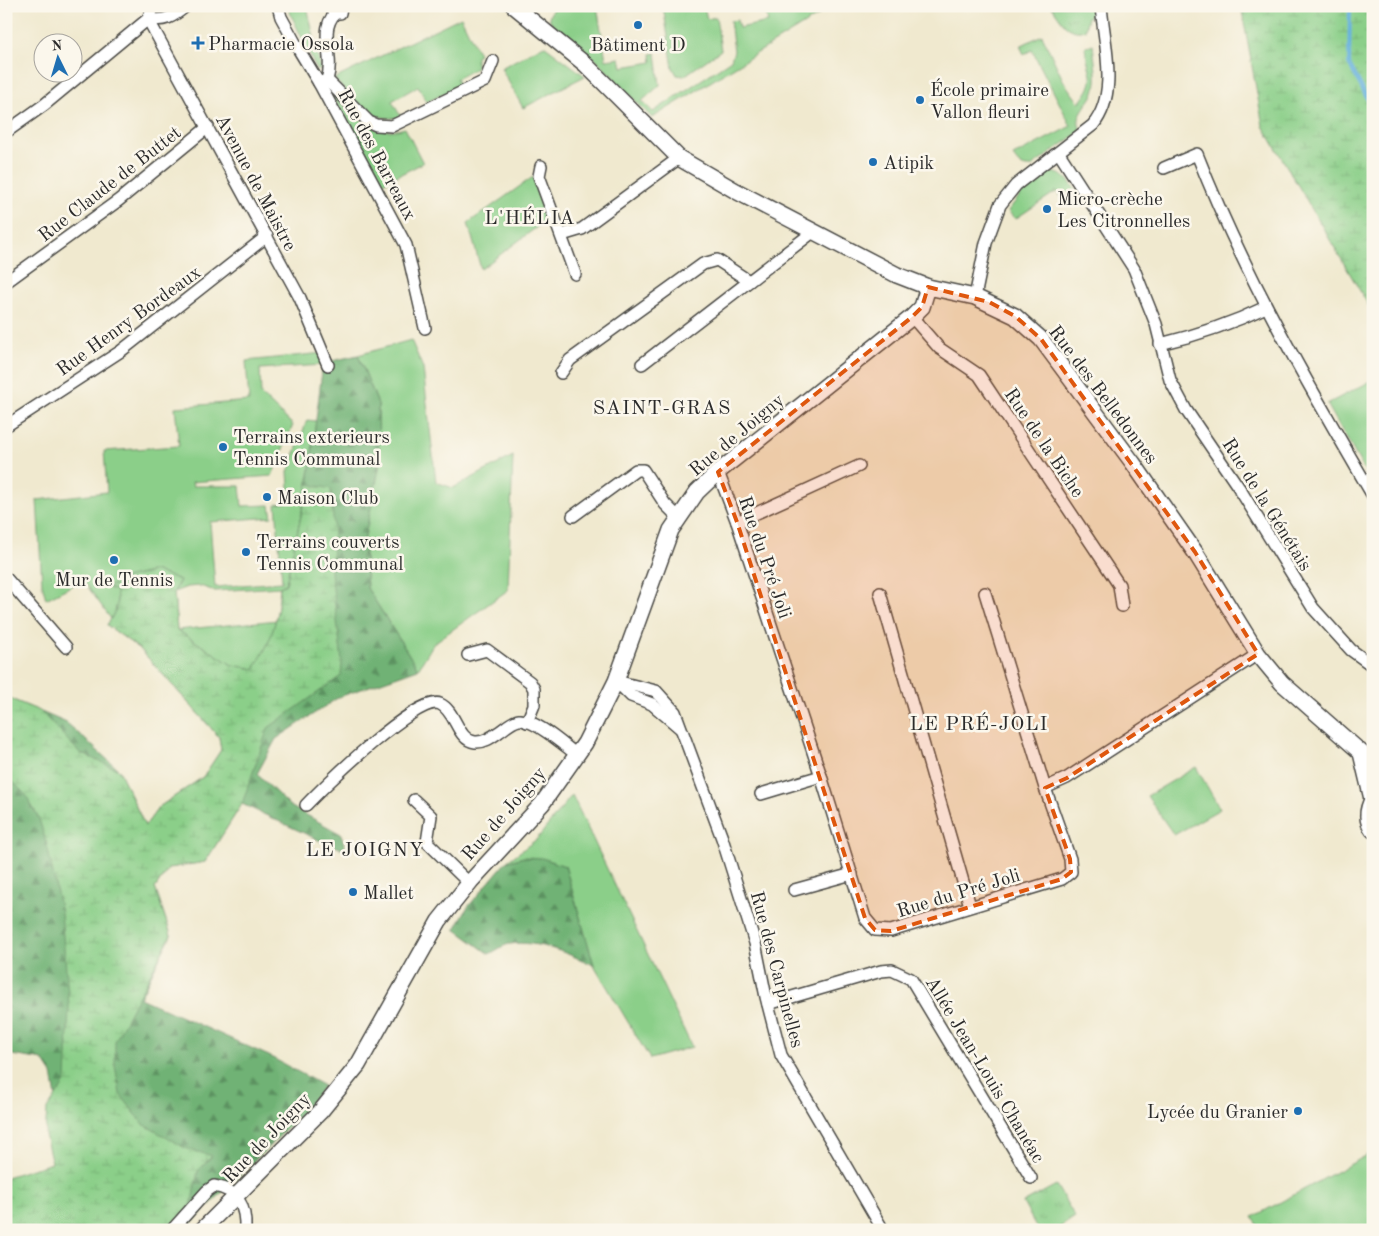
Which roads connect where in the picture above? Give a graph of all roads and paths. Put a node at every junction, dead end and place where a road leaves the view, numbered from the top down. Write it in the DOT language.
graph roads {
  1 [pos="153,6"];
  2 [pos="186,6"];
  3 [pos="278,6"];
  4 [pos="514,6"];
  5 [pos="1101,6"];
  6 [pos="333,14"];
  7 [pos="148,19"];
  8 [pos="493,61"];
  9 [pos="323,81"];
  10 [pos="208,127"];
  11 [pos="6,132"];
  12 [pos="1059,153"];
  13 [pos="679,158"];
  14 [pos="541,166"];
  15 [pos="1164,168"];
  16 [pos="813,232"];
  17 [pos="562,235"];
  18 [pos="267,236"];
  19 [pos="575,274"];
  20 [pos="749,281"];
  21 [pos="6,282"];
  22 [pos="928,287"];
  23 [pos="975,297"];
  24 [pos="1266,307"];
  25 [pos="912,317"];
  26 [pos="425,328"];
  27 [pos="1160,344"];
  28 [pos="642,364"];
  29 [pos="328,365"];
  30 [pos="561,373"];
  31 [pos="6,426"];
  32 [pos="859,466"];
  33 [pos="718,472"];
  34 [pos="1373,496"];
  35 [pos="573,516"];
  36 [pos="678,518"];
  37 [pos="738,522"];
  38 [pos="6,578"];
  39 [pos="880,593"];
  40 [pos="986,593"];
  41 [pos="1122,606"];
  42 [pos="66,647"];
  43 [pos="1258,654"];
  44 [pos="468,655"];
  45 [pos="1373,666"];
  46 [pos="616,681"];
  47 [pos="527,722"];
  48 [pos="577,755"];
  49 [pos="1367,758"];
  50 [pos="821,776"];
  51 [pos="1045,788"];
  52 [pos="761,794"];
  53 [pos="1372,798"];
  54 [pos="414,800"];
  55 [pos="306,805"];
  56 [pos="1373,830"];
  57 [pos="852,874"];
  58 [pos="469,883"];
  59 [pos="794,890"];
  60 [pos="970,906"];
  61 [pos="768,1004"];
  62 [pos="1031,1178"];
  63 [pos="236,1196"];
  64 [pos="172,1230"];
  65 [pos="202,1230"];
  66 [pos="245,1230"];
  67 [pos="883,1230"];
  1 -- 7 [label="street"];
  2 -- 7 [label="street"];
  3 -- 9 [label="street, Rue des Barreaux"];
  4 -- 13 [label="main road, Rue des Belledonnes"];
  5 -- 12 [label="street"];
  6 -- 9 [label="street"];
  7 -- 10 [label="street, Avenue de Maistre"];
  7 -- 11 [label="street"];
  8 -- 9 [label="street"];
  9 -- 26 [label="street, Rue des Barreaux"];
  10 -- 18 [label="street, Avenue de Maistre"];
  10 -- 21 [label="street, Rue Claude de Buttet"];
  12 -- 23 [label="street"];
  12 -- 27 [label="street, Rue de la Génétais"];
  13 -- 16 [label="main road, Rue des Belledonnes"];
  13 -- 17 [label="street"];
  14 -- 17 [label="street"];
  15 -- 24 [label="street"];
  16 -- 20 [label="street"];
  16 -- 22 [label="main road, Rue des Belledonnes"];
  17 -- 19 [label="street"];
  18 -- 29 [label="street, Avenue de Maistre"];
  18 -- 31 [label="street, Rue Henry Bordeaux"];
  20 -- 28 [label="street"];
  20 -- 30 [label="street"];
  22 -- 23 [label="main road, Rue des Belledonnes"];
  22 -- 25 [label="main road, Rue de Joigny"];
  23 -- 43 [label="main road, Rue des Belledonnes"];
  24 -- 27 [label="street"];
  24 -- 34 [label="street"];
  25 -- 33 [label="main road, Rue de Joigny"];
  25 -- 41 [label="street, Rue de la Biche"];
  27 -- 45 [label="street, Rue de la Génétais"];
  32 -- 37 [label="street"];
  33 -- 36 [label="main road, Rue de Joigny"];
  33 -- 37 [label="street, Rue du Pré Joli"];
  35 -- 36 [label="street"];
  36 -- 46 [label="main road, Rue de Joigny"];
  37 -- 50 [label="street, Rue du Pré Joli"];
  38 -- 42 [label="street"];
  39 -- 60 [label="street"];
  40 -- 51 [label="street"];
  43 -- 49 [label="main road, Rue des Belledonnes"];
  43 -- 51 [label="street"];
  44 -- 47 [label="street"];
  46 -- 48 [label="main road, Rue de Joigny"];
  46 -- 61 [label="street, Rue des Carpinelles"];
  47 -- 48 [label="street"];
  47 -- 55 [label="street"];
  48 -- 58 [label="main road, Rue de Joigny"];
  49 -- 53 [label="main road, Rue des Belledonnes"];
  50 -- 52 [label="street"];
  50 -- 57 [label="street, Rue du Pré Joli"];
  51 -- 60 [label="street, Rue du Pré Joli"];
  53 -- 56 [label="main road, Rue des Belledonnes"];
  54 -- 58 [label="street"];
  57 -- 59 [label="street"];
  57 -- 60 [label="street, Rue du Pré Joli"];
  58 -- 63 [label="main road, Rue de Joigny"];
  61 -- 62 [label="street, Allée Jean-Louis Chanéac"];
  61 -- 67 [label="street, Rue des Carpinelles"];
  63 -- 64 [label="street"];
  63 -- 65 [label="main road, Rue de Joigny"];
  63 -- 66 [label="street"];
}
